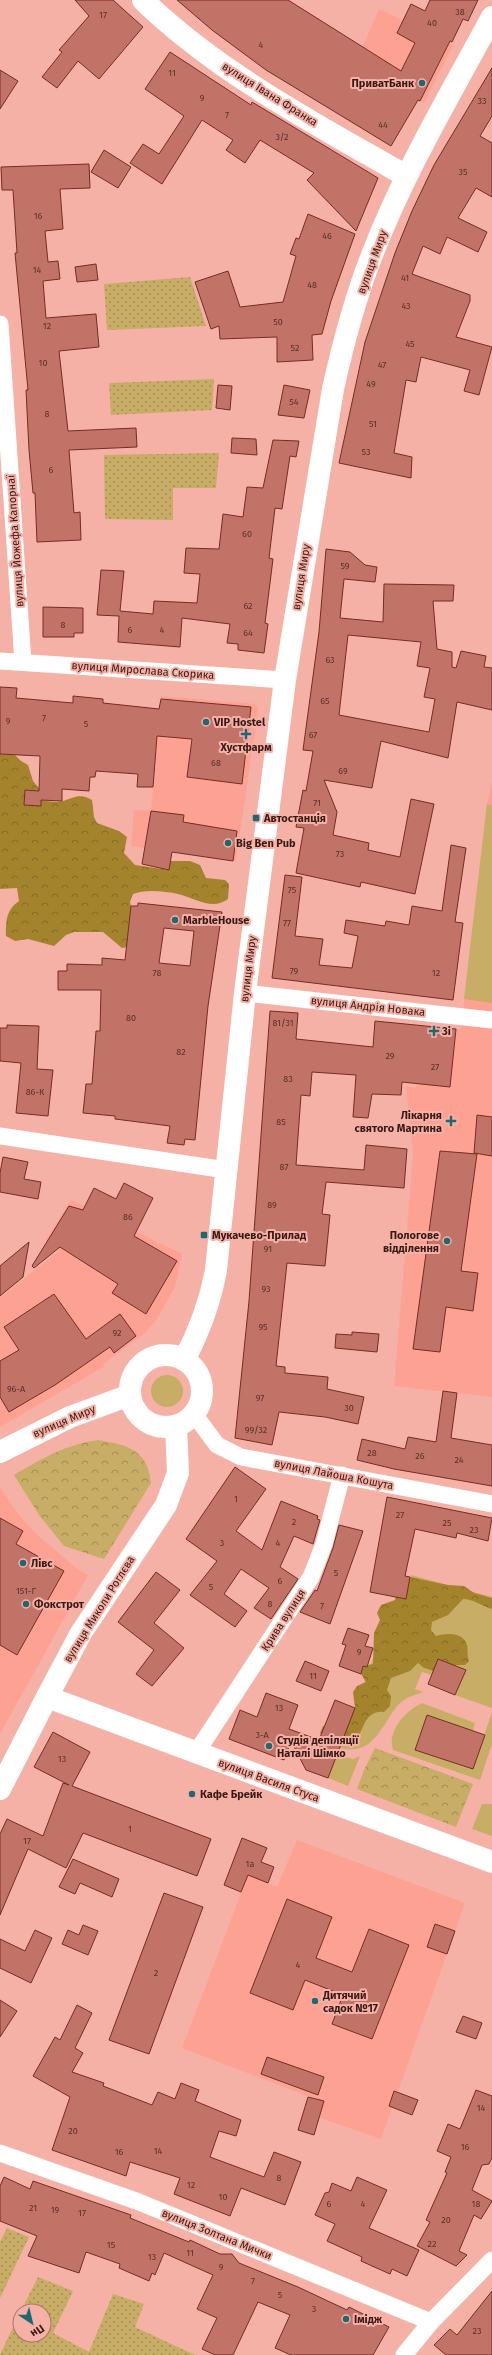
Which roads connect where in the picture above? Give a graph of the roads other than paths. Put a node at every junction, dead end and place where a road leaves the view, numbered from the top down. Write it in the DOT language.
graph roads {
  1 [pos="143,0"];
  2 [pos="492,16"];
  3 [pos="406,176"];
  4 [pos="0,324"];
  5 [pos="0,660"];
  6 [pos="23,662"];
  7 [pos="285,680"];
  8 [pos="245,993"];
  9 [pos="492,1020"];
  10 [pos="0,1136"];
  11 [pos="226,1170"];
  12 [pos="184,1360"];
  13 [pos="130,1396"];
  14 [pos="185,1420"];
  15 [pos="0,1452"];
  16 [pos="342,1476"];
  17 [pos="492,1504"];
  18 [pos="47,1697"];
  19 [pos="196,1752"];
  20 [pos="0,1789"];
  21 [pos="492,1862"];
  22 [pos="0,2153"];
  23 [pos="492,2260"];
  24 [pos="431,2322"];
  25 [pos="404,2355"];
  1 -- 3 [label="main road, вулиця Івана Франка"];
  2 -- 3 [label="main road, вулиця Миру"];
  3 -- 7 [label="main road, вулиця Миру"];
  4 -- 6 [label="street, вулиця Йожефа Капорнаї"];
  5 -- 6 [label="street, вулиця Мирослава Скорика"];
  6 -- 7 [label="street, вулиця Мирослава Скорика"];
  7 -- 8 [label="main road, вулиця Миру"];
  8 -- 9 [label="street, вулиця Андрія Новака"];
  8 -- 11 [label="main road, вулиця Миру"];
  10 -- 11 [label="street"];
  11 -- 12 [label="main road, вулиця Миру"];
  12 -- 13 [label="main road"];
  12 -- 14 [label="main road"];
  13 -- 14 [label="main road"];
  13 -- 15 [label="main road, вулиця Миру"];
  14 -- 16 [label="street, вулиця Лайоша Кошута"];
  14 -- 18 [label="main road, вулиця Миколи Роглєва"];
  16 -- 17 [label="street, вулиця Лайоша Кошута"];
  16 -- 19 [label="street, Крива вулиця"];
  18 -- 19 [label="main road, вулиця Василя Стуса"];
  18 -- 20 [label="main road, вулиця Миколи Роглєва"];
  19 -- 21 [label="main road, вулиця Василя Стуса"];
  22 -- 24 [label="street, вулиця Золтана Мички"];
  23 -- 24 [label="street"];
  24 -- 25 [label="street"];
}
